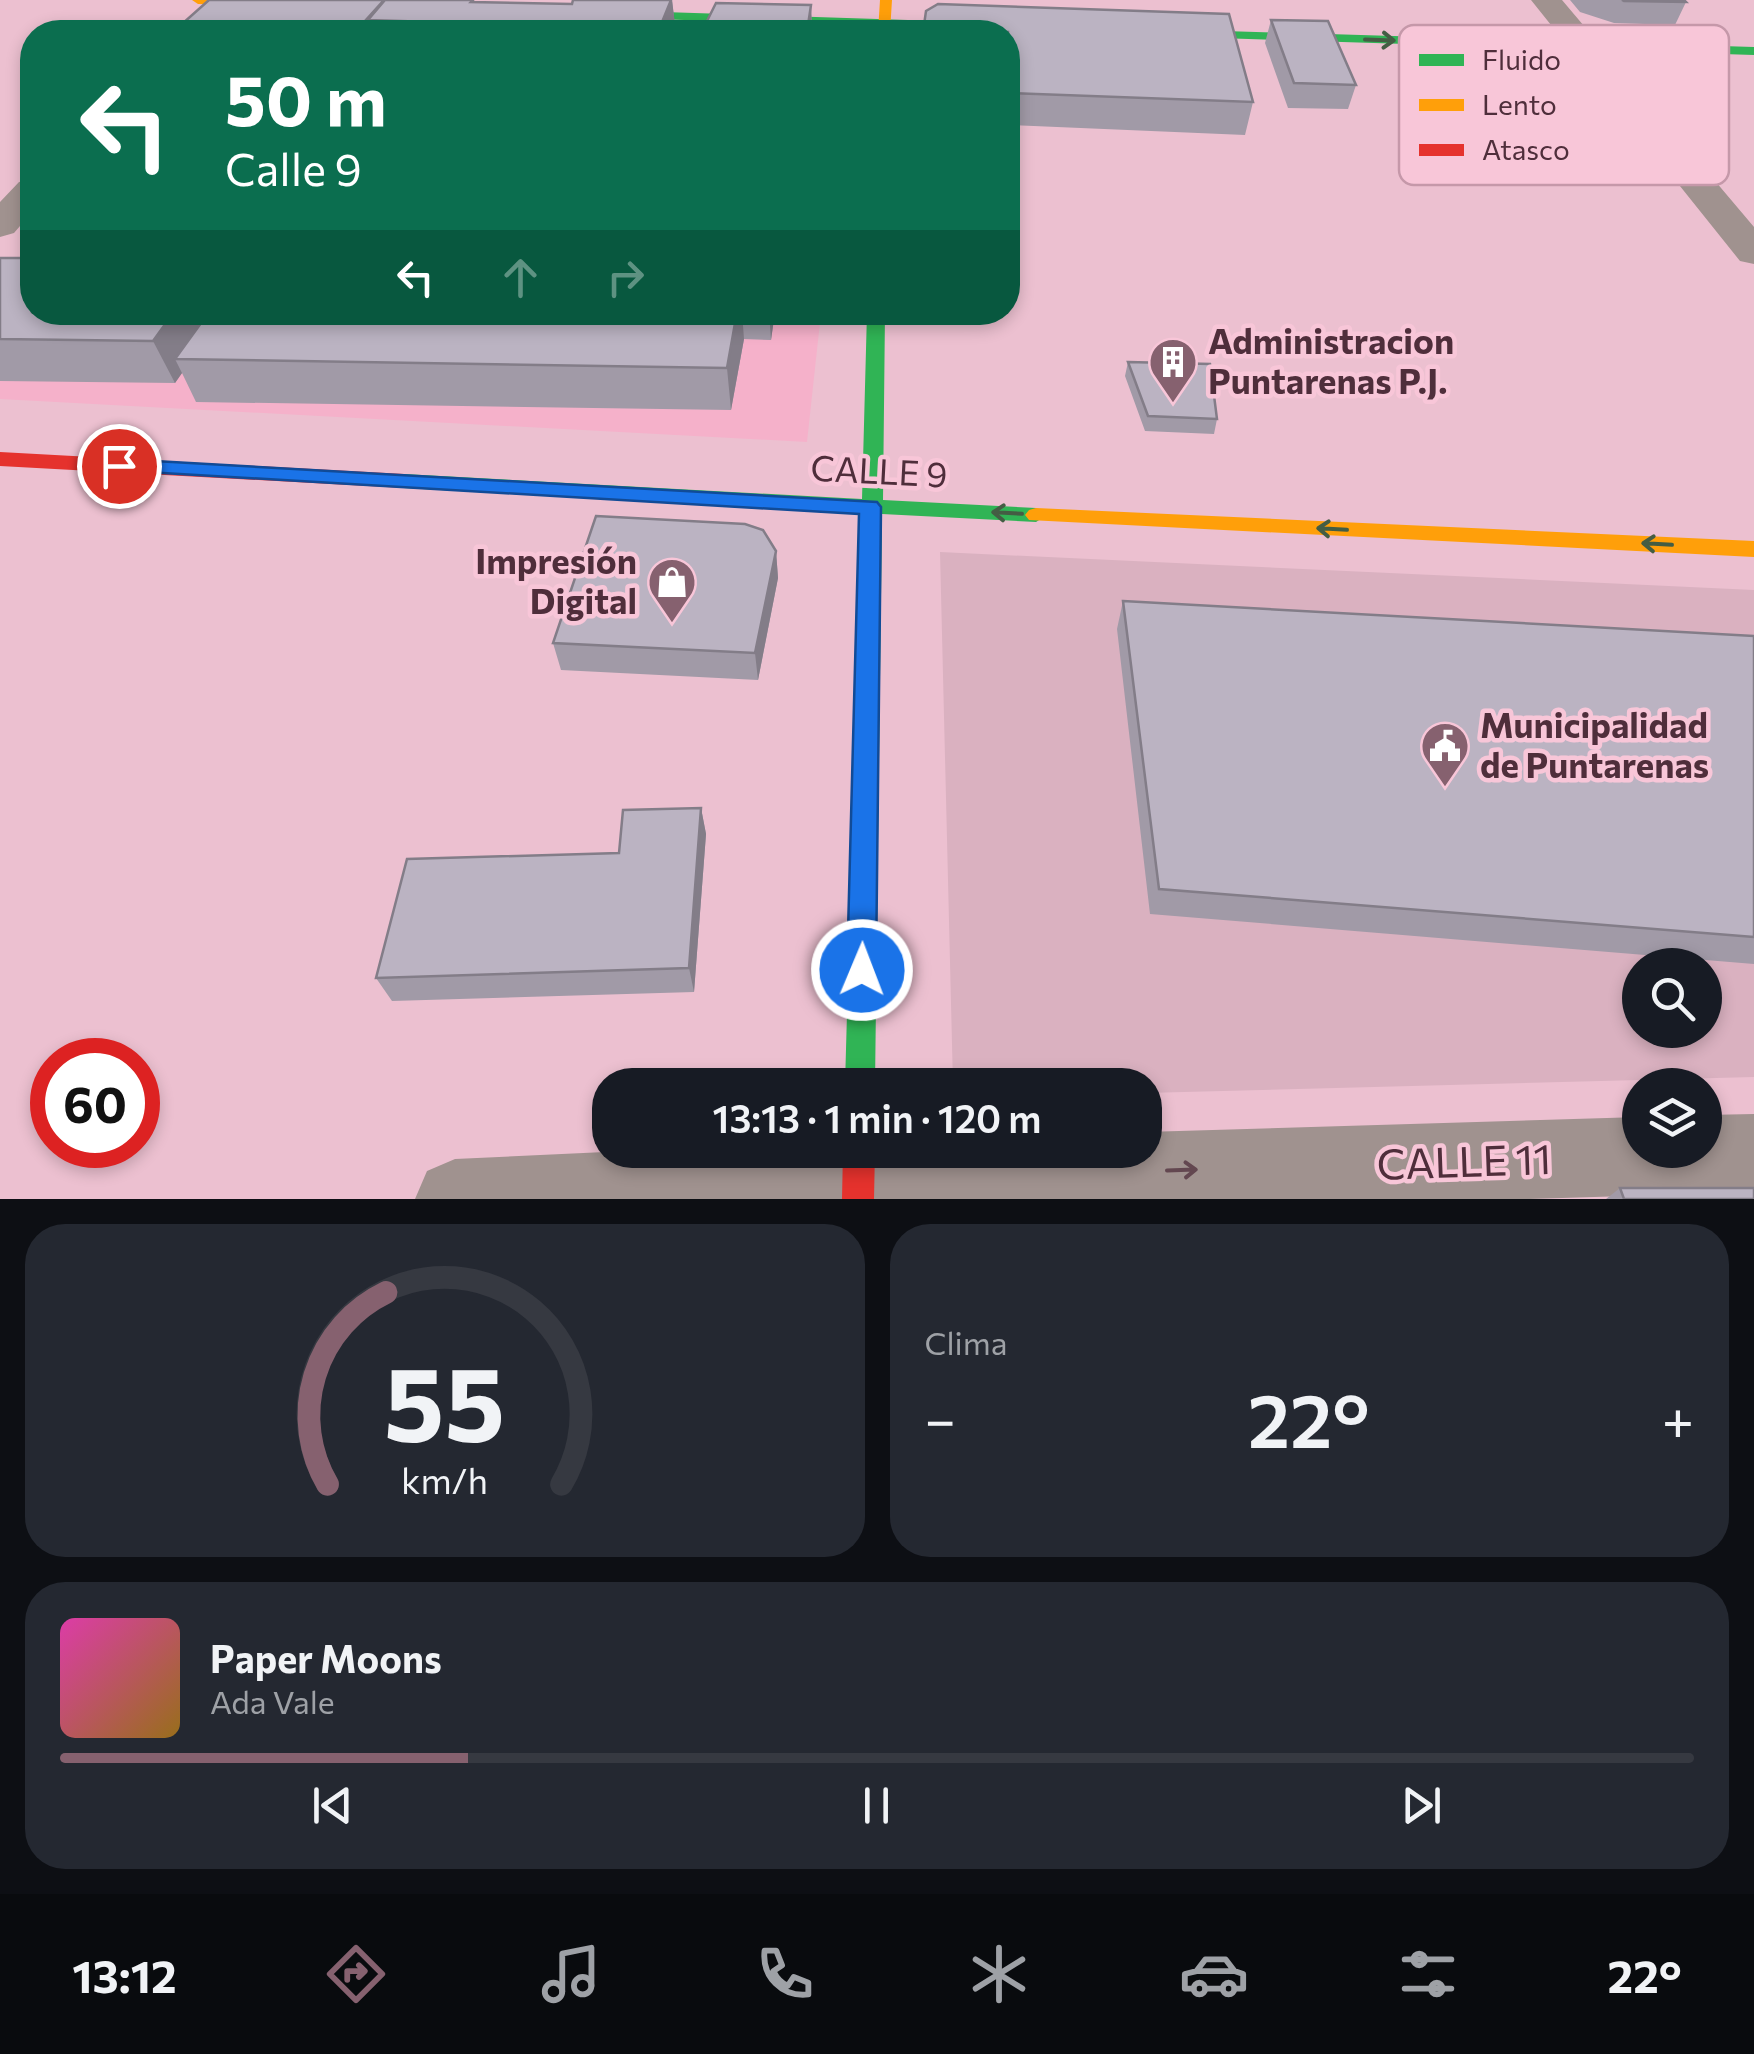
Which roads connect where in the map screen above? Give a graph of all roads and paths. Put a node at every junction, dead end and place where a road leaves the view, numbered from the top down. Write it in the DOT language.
graph roads {
  1 [pos="1546,0"];
  2 [pos="308,4"];
  3 [pos="202,5"];
  4 [pos="586,14"];
  5 [pos="885,19"];
  6 [pos="1568,25"];
  7 [pos="1138,32"];
  8 [pos="1399,40"];
  9 [pos="1729,51"];
  10 [pos="1754,52"];
  11 [pos="1699,185"];
  12 [pos="20,203"];
  13 [pos="0,225"];
  14 [pos="1754,252"];
  15 [pos="876,325"];
  16 [pos="0,459"];
  17 [pos="870,507"];
  18 [pos="1754,549"];
  19 [pos="860,1068"];
  20 [pos="1754,1152"];
  21 [pos="858,1177"];
  22 [pos="455,1199"];
  1 -- 6 [label="street"];
  2 -- 3 [label="street"];
  4 -- 5 [label="street"];
  7 -- 8 [label="street, one-way"];
  9 -- 10 [label="street"];
  11 -- 14 [label="street"];
  12 -- 13 [label="street"];
  15 -- 17 [label="street"];
  16 -- 17 [label="street, CALLE 9"];
  18 -- 17 [label="street, CALLE 9, one-way"];
  17 -- 19 [label="street"];
  21 -- 20 [label="street, CALLE 11, one-way"];
  21 -- 22 [label="street, CALLE 11"];
}
